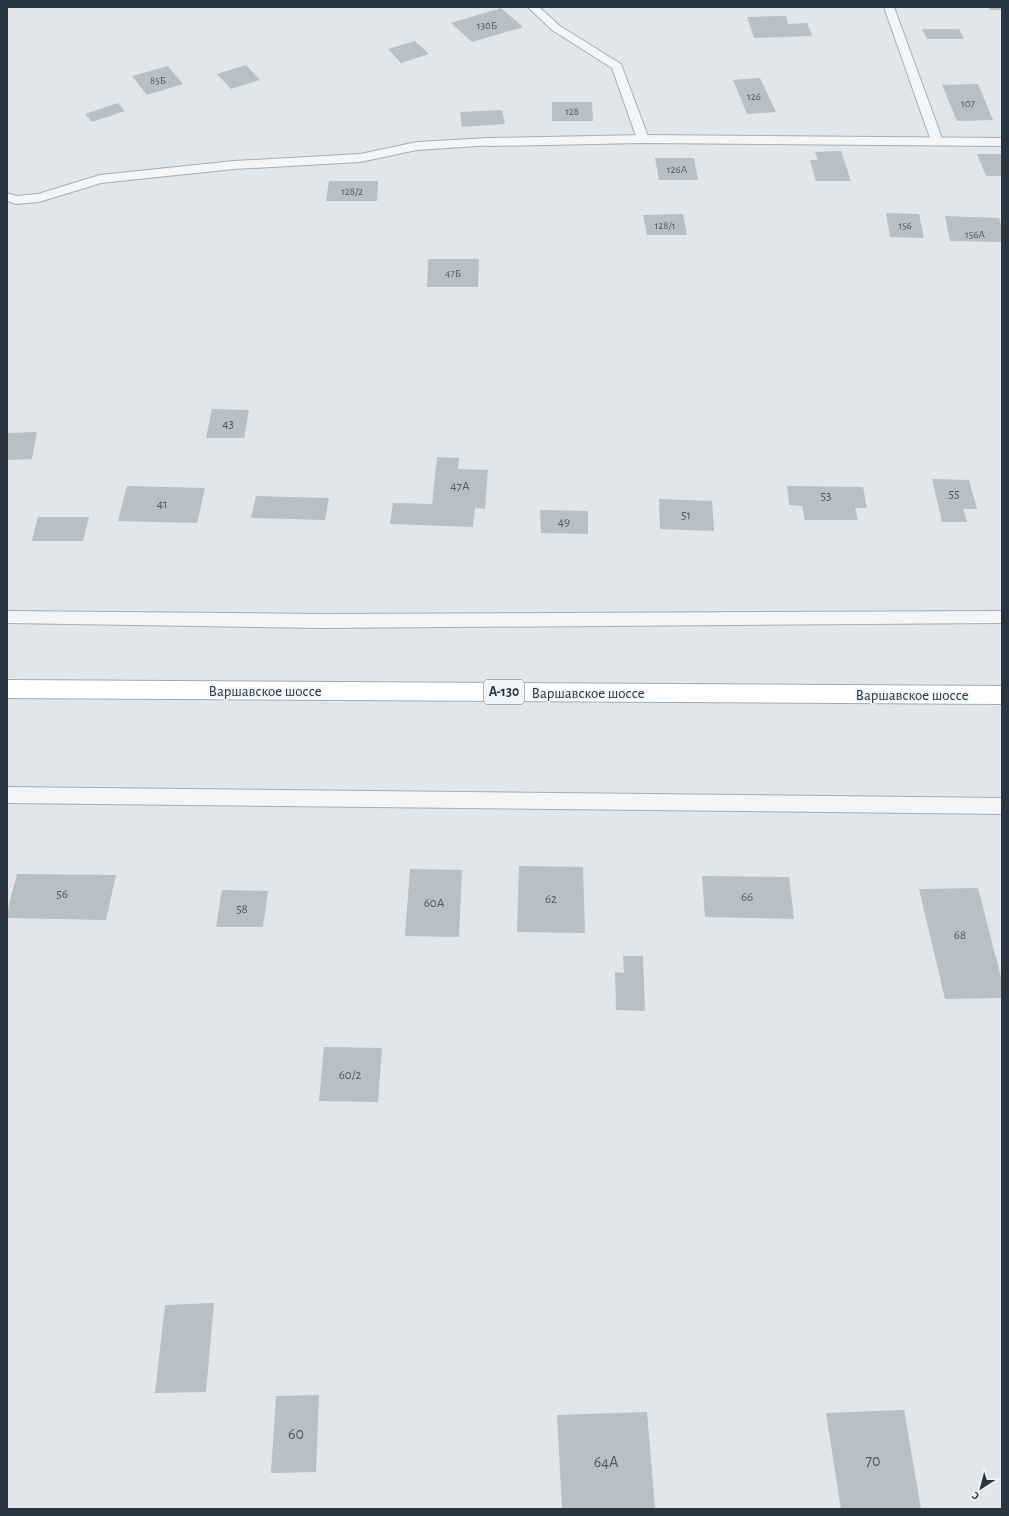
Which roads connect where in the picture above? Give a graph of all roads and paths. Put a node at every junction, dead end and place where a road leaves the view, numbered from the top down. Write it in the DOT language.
graph roads {
  1 [pos="533,7"];
  2 [pos="888,7"];
  3 [pos="643,139"];
  4 [pos="937,141"];
  5 [pos="489,142"];
  6 [pos="1002,142"];
  7 [pos="7,197"];
  8 [pos="39,198"];
  9 [pos="7,206"];
  10 [pos="7,617"];
  11 [pos="1002,617"];
  12 [pos="7,689"];
  13 [pos="1002,695"];
  14 [pos="7,795"];
  15 [pos="1002,806"];
  1 -- 3 [label="lane"];
  2 -- 4 [label="lane"];
  3 -- 4 [label="street"];
  3 -- 5 [label="street"];
  4 -- 6 [label="street"];
  5 -- 8 [label="lane"];
  7 -- 8 [label="lane"];
  8 -- 9 [label="lane"];
  10 -- 11 [label="lane"];
  12 -- 13 [label="main road, Варшавское шоссе / А-130"];
  14 -- 15 [label="lane"];
}
